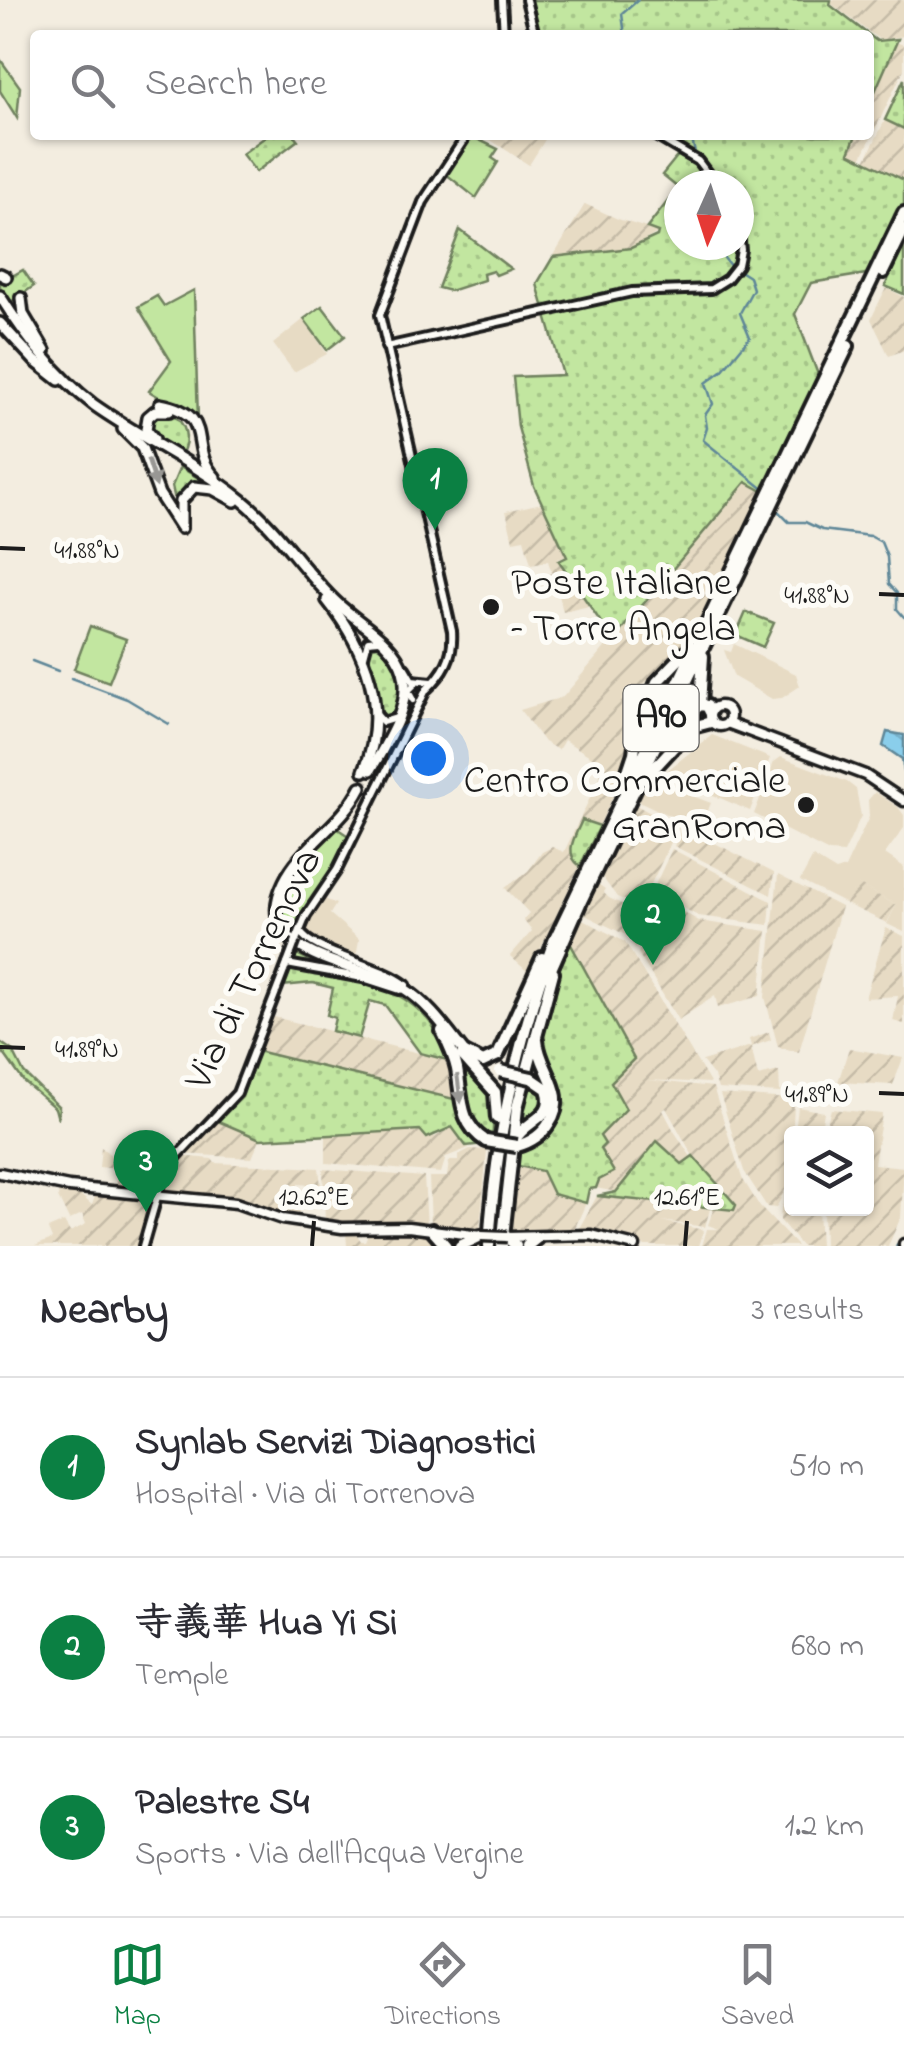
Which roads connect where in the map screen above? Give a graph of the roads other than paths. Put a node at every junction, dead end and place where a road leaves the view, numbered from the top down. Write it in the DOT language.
graph roads {
  1 [pos="502,0"];
  2 [pos="526,0"];
  3 [pos="504,30"];
  4 [pos="534,30"];
  5 [pos="464,140"];
  6 [pos="662,140"];
  7 [pos="705,170"];
  8 [pos="904,213"];
  9 [pos="904,229"];
  10 [pos="739,260"];
  11 [pos="21,298"];
  12 [pos="0,299"];
  13 [pos="0,323"];
  14 [pos="386,347"];
  15 [pos="62,379"];
  16 [pos="160,404"];
  17 [pos="176,412"];
  18 [pos="116,424"];
  19 [pos="168,452"];
  20 [pos="184,463"];
  21 [pos="223,486"];
  22 [pos="241,504"];
  23 [pos="735,564"];
  24 [pos="711,632"];
  25 [pos="384,643"];
  26 [pos="685,653"];
  27 [pos="364,658"];
  28 [pos="398,659"];
  29 [pos="446,666"];
  30 [pos="406,669"];
  31 [pos="432,682"];
  32 [pos="418,696"];
  33 [pos="658,702"];
  34 [pos="700,705"];
  35 [pos="375,711"];
  36 [pos="679,713"];
  37 [pos="399,714"];
  38 [pos="710,717"];
  39 [pos="728,721"];
  40 [pos="624,783"];
  41 [pos="632,796"];
  42 [pos="904,798"];
  43 [pos="300,930"];
  44 [pos="558,953"];
  45 [pos="542,958"];
  46 [pos="288,960"];
  47 [pos="400,990"];
  48 [pos="431,1011"];
  49 [pos="539,1022"];
  50 [pos="442,1031"];
  51 [pos="465,1053"];
  52 [pos="496,1118"];
  53 [pos="514,1150"];
  54 [pos="0,1173"];
  55 [pos="152,1198"];
  56 [pos="432,1230"];
  57 [pos="455,1233"];
  58 [pos="538,1238"];
  59 [pos="506,1244"];
  60 [pos="143,1246"];
  61 [pos="447,1246"];
  62 [pos="459,1246"];
  63 [pos="635,1246"];
  1 -- 3 [label="street"];
  2 -- 4 [label="street"];
  5 -- 14 [label="street"];
  6 -- 7 [label="street"];
  8 -- 23 [label="highway, A90"];
  9 -- 24 [label="highway, A90"];
  10 -- 14 [label="street"];
  11 -- 15 [label="main road"];
  12 -- 15 [label="main road"];
  13 -- 15 [label="main road"];
  14 -- 29 [label="street"];
  15 -- 18 [label="main road"];
  15 -- 19 [label="main road"];
  16 -- 21 [label="main road"];
  17 -- 19 [label="main road"];
  18 -- 19 [label="main road"];
  18 -- 22 [label="main road, one-way"];
  19 -- 20 [label="main road"];
  20 -- 21 [label="main road"];
  20 -- 22 [label="main road"];
  21 -- 25 [label="main road"];
  22 -- 27 [label="main road"];
  23 -- 26 [label="highway"];
  23 -- 59 [label="highway, A90"];
  24 -- 34 [label="highway"];
  24 -- 41 [label="highway, A90"];
  25 -- 27 [label="street"];
  25 -- 28 [label="main road"];
  26 -- 33 [label="highway"];
  26 -- 40 [label="highway"];
  27 -- 35 [label="main road"];
  28 -- 30 [label="street"];
  28 -- 37 [label="main road"];
  29 -- 31 [label="street"];
  29 -- 32 [label="street, Via di Torrenova"];
  30 -- 31 [label="street"];
  30 -- 32 [label="street"];
  31 -- 32 [label="street"];
  32 -- 37 [label="street"];
  32 -- 43 [label="street, Via di Torrenova"];
  33 -- 36 [label="highway, bridge"];
  33 -- 40 [label="highway"];
  34 -- 36 [label="highway"];
  34 -- 38 [label="highway"];
  35 -- 37 [label="street"];
  35 -- 37 [label="main road"];
  36 -- 38 [label="highway"];
  38 -- 39 [label="main road"];
  38 -- 39 [label="main road"];
  38 -- 41 [label="highway"];
  39 -- 42 [label="main road"];
  40 -- 45 [label="highway"];
  41 -- 44 [label="highway, A90"];
  43 -- 46 [label="street, Via di Torrenova, bridge"];
  43 -- 48 [label="street"];
  44 -- 49 [label="highway"];
  44 -- 59 [label="highway, A90"];
  45 -- 51 [label="highway"];
  45 -- 52 [label="highway"];
  46 -- 47 [label="street"];
  46 -- 55 [label="street, Via di Torrenova"];
  47 -- 48 [label="main road"];
  47 -- 50 [label="main road"];
  48 -- 51 [label="main road"];
  49 -- 53 [label="highway"];
  49 -- 53 [label="highway"];
  50 -- 52 [label="highway"];
  50 -- 53 [label="highway, one-way, bridge"];
  51 -- 53 [label="highway, bridge"];
  52 -- 59 [label="highway"];
  53 -- 59 [label="highway"];
  54 -- 55 [label="main road"];
  55 -- 56 [label="main road"];
  55 -- 60 [label="street, Via di Torrenova"];
  56 -- 57 [label="main road"];
  56 -- 61 [label="highway"];
  57 -- 59 [label="main road"];
  57 -- 61 [label="highway"];
  57 -- 62 [label="highway"];
  58 -- 59 [label="highway"];
  58 -- 63 [label="main road"];
  59 -- 62 [label="highway"];
}
